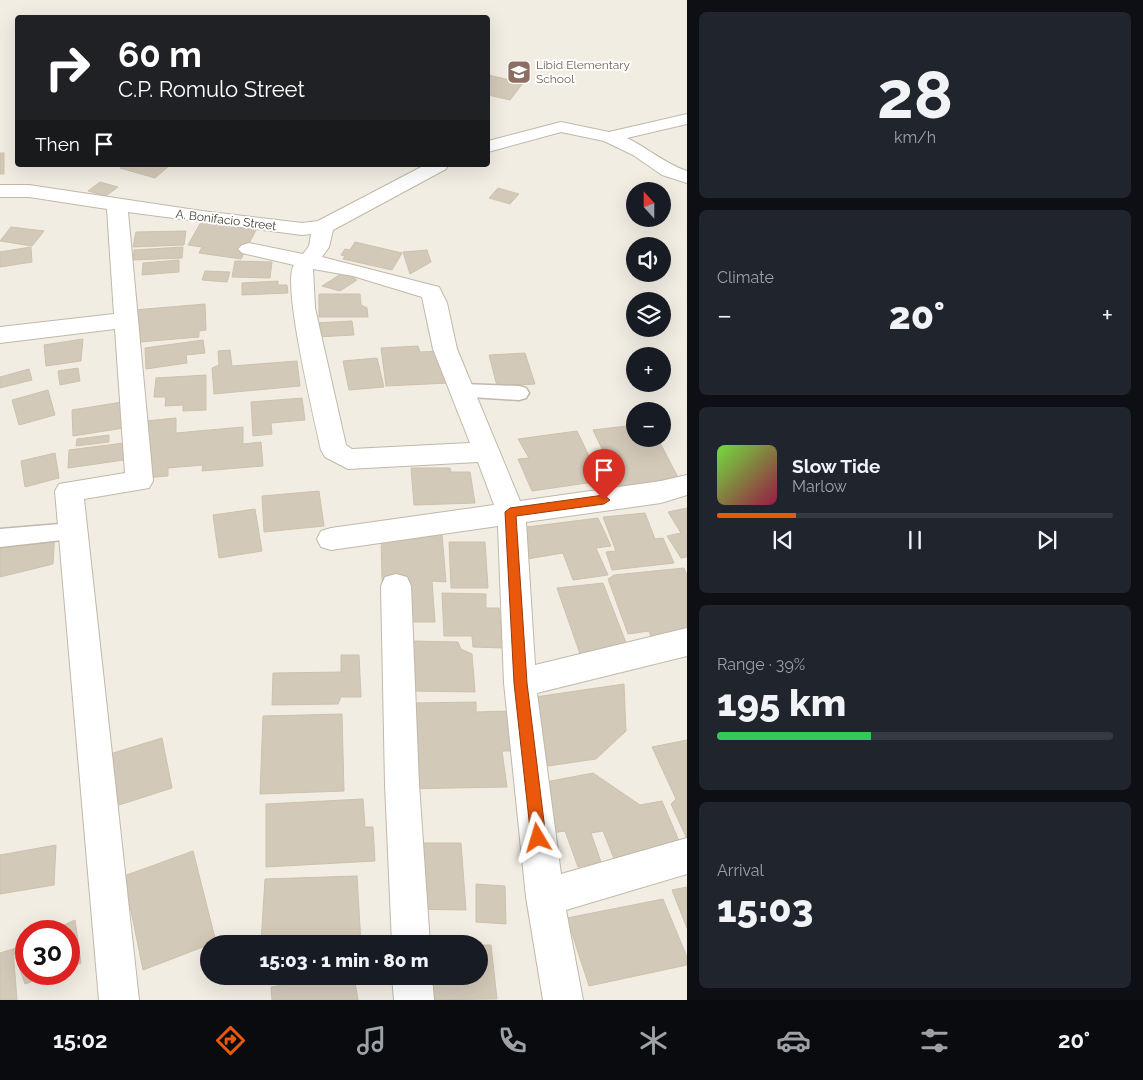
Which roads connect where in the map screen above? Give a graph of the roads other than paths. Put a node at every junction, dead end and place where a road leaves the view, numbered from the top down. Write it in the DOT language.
graph roads {
  1 [pos="687,118"];
  2 [pos="609,137"];
  3 [pos="490,146"];
  4 [pos="435,167"];
  5 [pos="687,177"];
  6 [pos="0,191"];
  7 [pos="117,205"];
  8 [pos="323,227"];
  9 [pos="249,249"];
  10 [pos="307,260"];
  11 [pos="126,320"];
  12 [pos="0,336"];
  13 [pos="462,391"];
  14 [pos="519,393"];
  15 [pos="488,452"];
  16 [pos="687,485"];
  17 [pos="510,512"];
  18 [pos="72,532"];
  19 [pos="0,538"];
  20 [pos="331,539"];
  21 [pos="396,586"];
  22 [pos="687,642"];
  23 [pos="520,683"];
  24 [pos="687,856"];
  25 [pos="545,897"];
  26 [pos="410,935"];
  27 [pos="413,985"];
  28 [pos="119,1000"];
  29 [pos="414,1000"];
  30 [pos="563,1000"];
  1 -- 2 [label="street"];
  2 -- 3 [label="street"];
  2 -- 5 [label="street"];
  4 -- 8 [label="street, A. Bonifacio Street"];
  6 -- 7 [label="street, A. Bonifacio Street"];
  7 -- 8 [label="street, A. Bonifacio Street"];
  7 -- 11 [label="street"];
  8 -- 10 [label="street"];
  9 -- 10 [label="street"];
  10 -- 13 [label="street"];
  10 -- 15 [label="street"];
  11 -- 12 [label="street"];
  11 -- 18 [label="street"];
  13 -- 14 [label="lane"];
  13 -- 15 [label="street"];
  15 -- 17 [label="street"];
  16 -- 17 [label="street"];
  17 -- 20 [label="street"];
  17 -- 23 [label="street"];
  18 -- 19 [label="lane"];
  18 -- 28 [label="street"];
  21 -- 26 [label="street"];
  22 -- 23 [label="street"];
  23 -- 25 [label="street"];
  24 -- 25 [label="street"];
  25 -- 30 [label="street"];
  27 -- 29 [label="street"];
}
